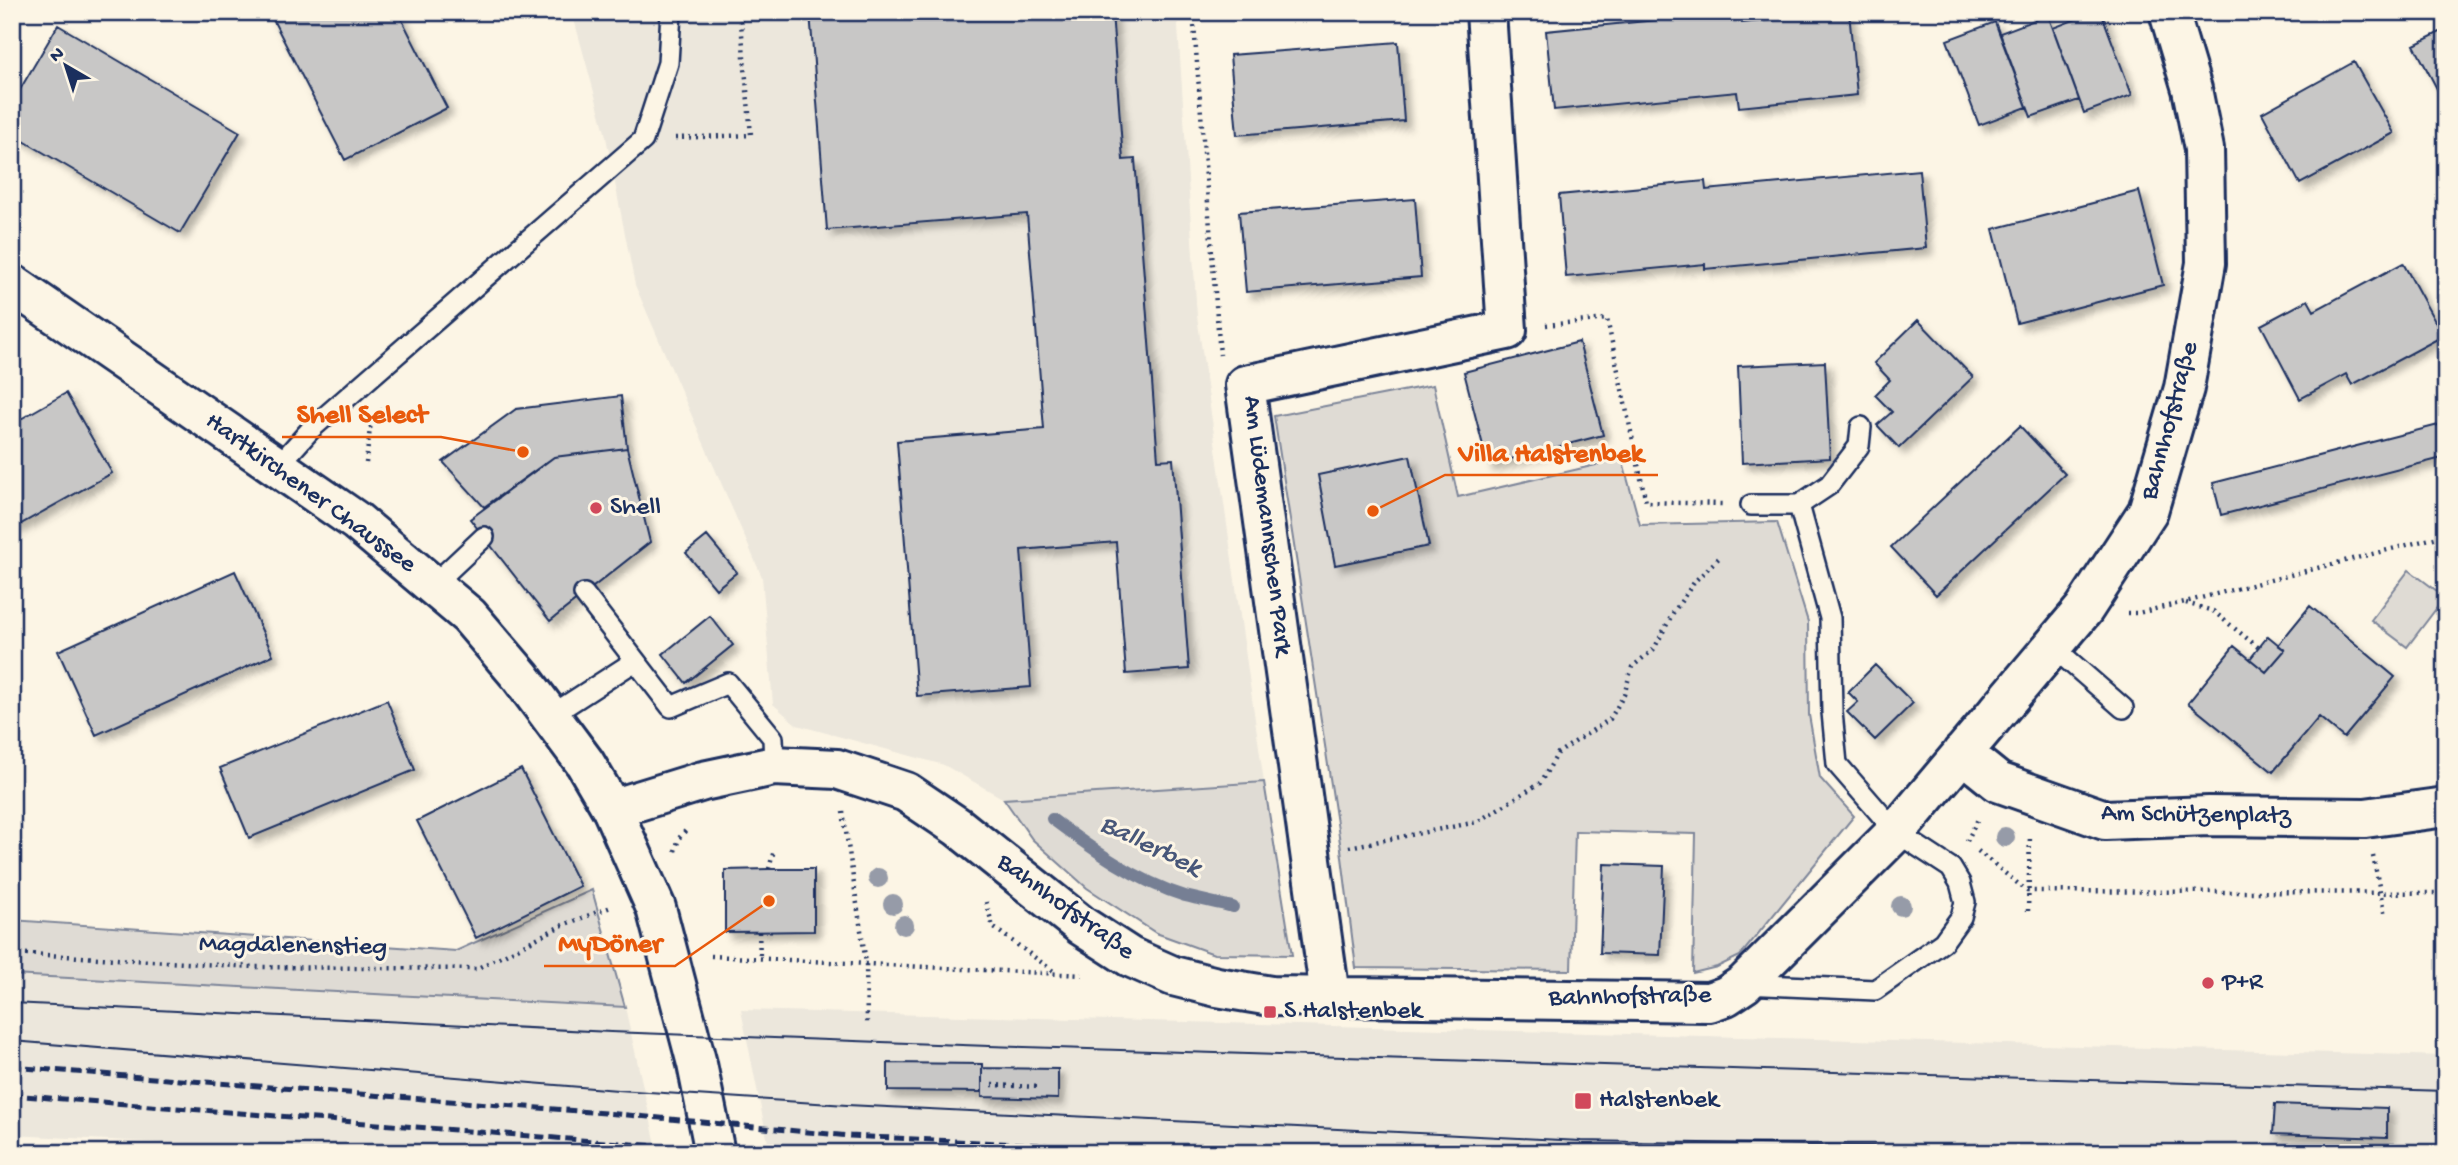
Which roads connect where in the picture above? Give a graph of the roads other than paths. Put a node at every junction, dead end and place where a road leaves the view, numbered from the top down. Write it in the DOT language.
graph roads {
  1 [pos="671,12"];
  2 [pos="1486,12"];
  3 [pos="2169,12"];
  4 [pos="12,284"];
  5 [pos="1861,427"];
  6 [pos="277,467"];
  7 [pos="1751,505"];
  8 [pos="1800,505"];
  9 [pos="484,537"];
  10 [pos="433,585"];
  11 [pos="584,594"];
  12 [pos="2053,646"];
  13 [pos="635,661"];
  14 [pos="2123,708"];
  15 [pos="550,716"];
  16 [pos="1962,753"];
  17 [pos="774,766"];
  18 [pos="2446,807"];
  19 [pos="612,808"];
  20 [pos="1896,832"];
  21 [pos="1744,984"];
  22 [pos="1330,996"];
  23 [pos="715,1153"];
  1 -- 6 [label="lane"];
  2 -- 22 [label="street, Am Lüdemannschen Park"];
  3 -- 12 [label="street, Bahnhofstraße"];
  4 -- 6 [label="street, Hartkirchener Chaussee"];
  5 -- 8 [label="lane"];
  6 -- 10 [label="street, Hartkirchener Chaussee"];
  7 -- 8 [label="lane"];
  8 -- 20 [label="lane"];
  9 -- 10 [label="lane"];
  10 -- 15 [label="street, Hartkirchener Chaussee"];
  11 -- 13 [label="lane"];
  12 -- 14 [label="lane"];
  12 -- 16 [label="street, Bahnhofstraße"];
  13 -- 15 [label="lane"];
  13 -- 17 [label="lane"];
  15 -- 19 [label="street, Hartkirchener Chaussee"];
  16 -- 18 [label="street, Am Schützenplatz"];
  16 -- 20 [label="street, Bahnhofstraße"];
  17 -- 19 [label="street, Bahnhofstraße"];
  17 -- 22 [label="street, Bahnhofstraße"];
  19 -- 23 [label="street, Hartkirchener Chaussee"];
  20 -- 21 [label="street, Bahnhofstraße"];
  20 -- 21 [label="lane"];
  21 -- 22 [label="street, Bahnhofstraße"];
}
